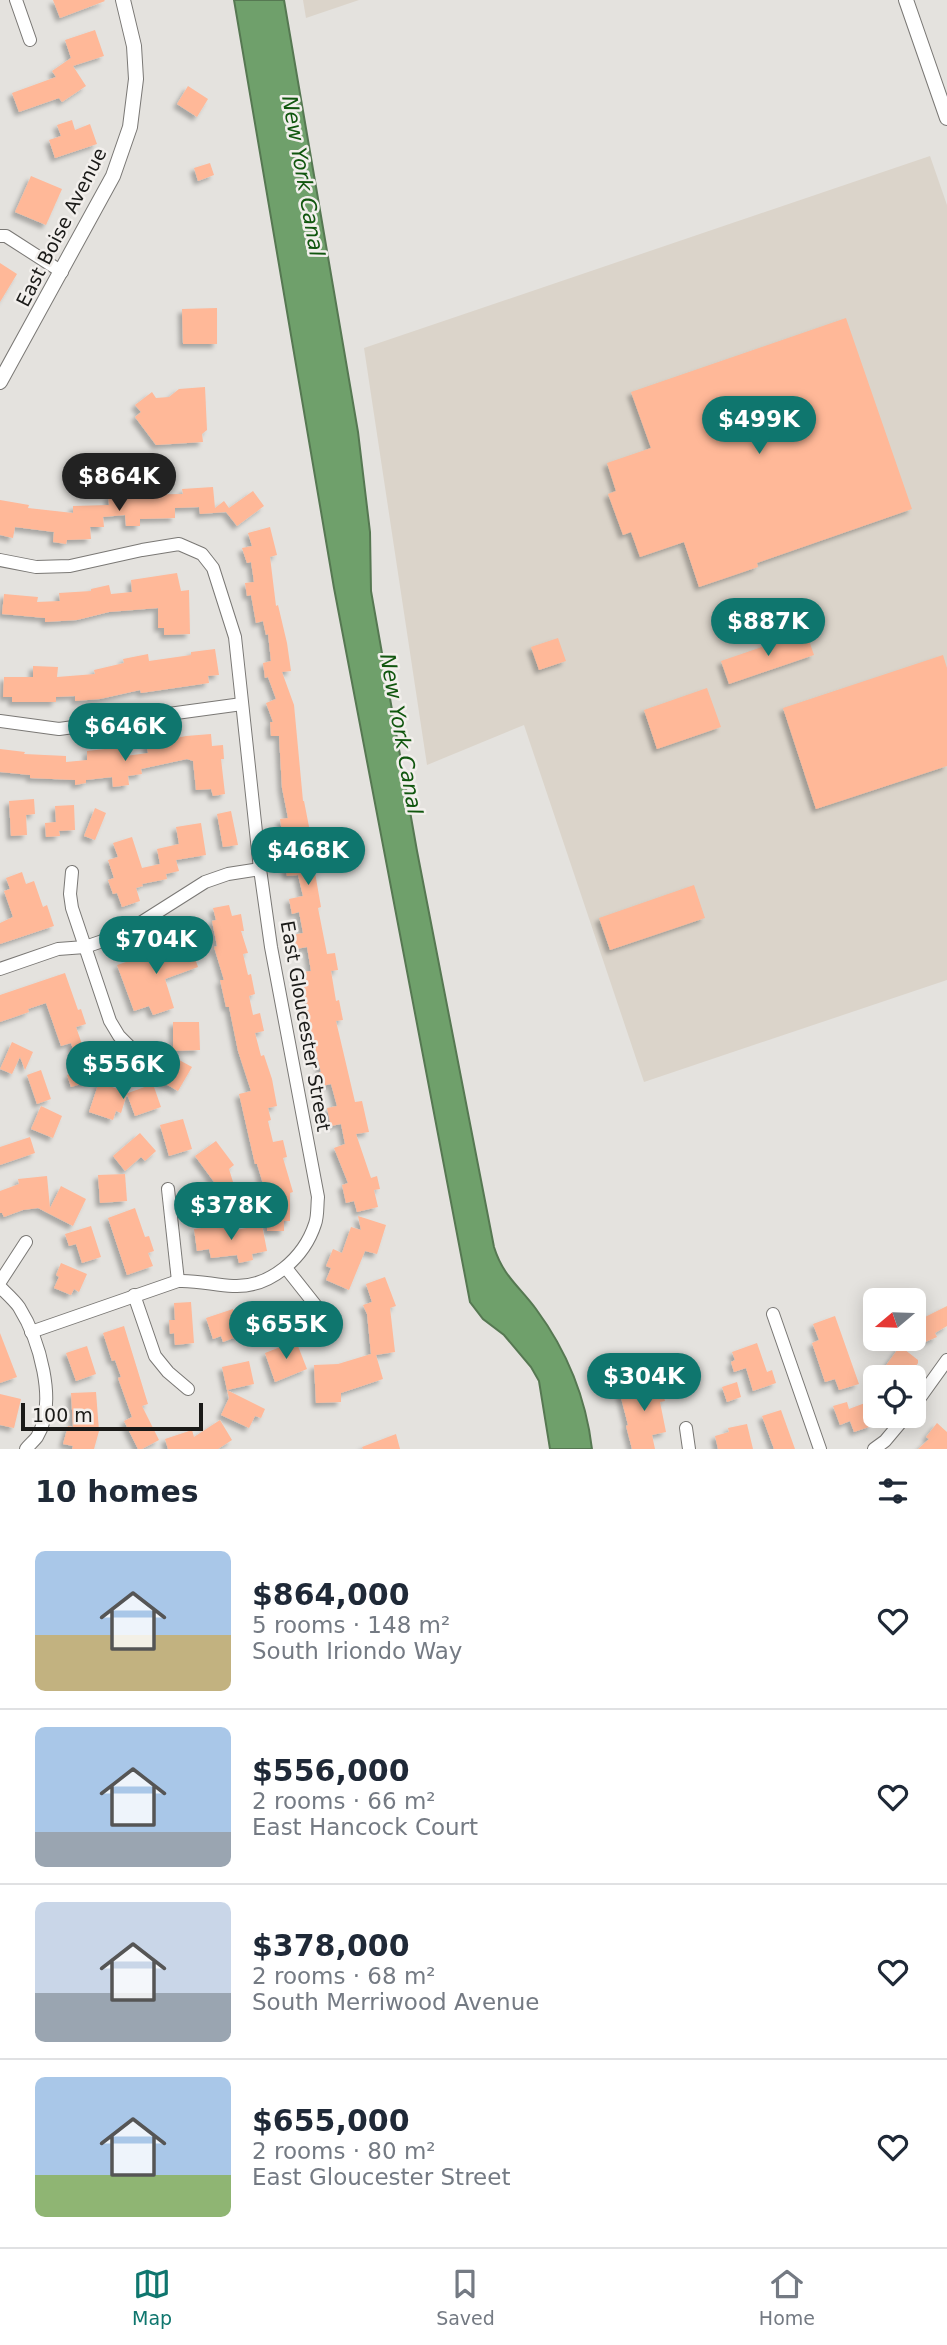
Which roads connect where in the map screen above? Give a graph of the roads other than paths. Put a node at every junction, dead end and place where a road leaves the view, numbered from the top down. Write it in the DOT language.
graph roads {
  1 [pos="16,0"];
  2 [pos="123,0"];
  3 [pos="906,0"];
  4 [pos="30,40"];
  5 [pos="947,118"];
  6 [pos="0,236"];
  7 [pos="62,272"];
  8 [pos="0,382"];
  9 [pos="0,560"];
  10 [pos="242,704"];
  11 [pos="0,721"];
  12 [pos="260,869"];
  13 [pos="72,872"];
  14 [pos="85,947"];
  15 [pos="0,969"];
  16 [pos="133,1049"];
  17 [pos="168,1189"];
  18 [pos="26,1242"];
  19 [pos="286,1268"];
  20 [pos="178,1281"];
  21 [pos="0,1285"];
  22 [pos="134,1295"];
  23 [pos="773,1314"];
  24 [pos="328,1321"];
  25 [pos="31,1332"];
  26 [pos="947,1360"];
  27 [pos="188,1389"];
  28 [pos="926,1389"];
  29 [pos="686,1428"];
  30 [pos="896,1428"];
  31 [pos="26,1449"];
  32 [pos="689,1449"];
  33 [pos="820,1449"];
  34 [pos="874,1449"];
  1 -- 4 [label="street"];
  2 -- 7 [label="street, East Boise Avenue"];
  3 -- 5 [label="street"];
  6 -- 7 [label="street"];
  7 -- 8 [label="street, East Boise Avenue"];
  9 -- 10 [label="street, East Gloucester Street"];
  10 -- 11 [label="street"];
  10 -- 12 [label="street, East Gloucester Street"];
  12 -- 14 [label="street"];
  12 -- 19 [label="street, East Gloucester Street"];
  13 -- 14 [label="street"];
  14 -- 15 [label="street"];
  14 -- 16 [label="street"];
  17 -- 20 [label="street"];
  18 -- 21 [label="street"];
  19 -- 20 [label="street"];
  19 -- 24 [label="street"];
  20 -- 22 [label="street"];
  21 -- 25 [label="street"];
  22 -- 25 [label="street"];
  22 -- 27 [label="street"];
  23 -- 33 [label="street"];
  25 -- 31 [label="street"];
  26 -- 28 [label="street"];
  29 -- 32 [label="street"];
  30 -- 34 [label="street"];
}
